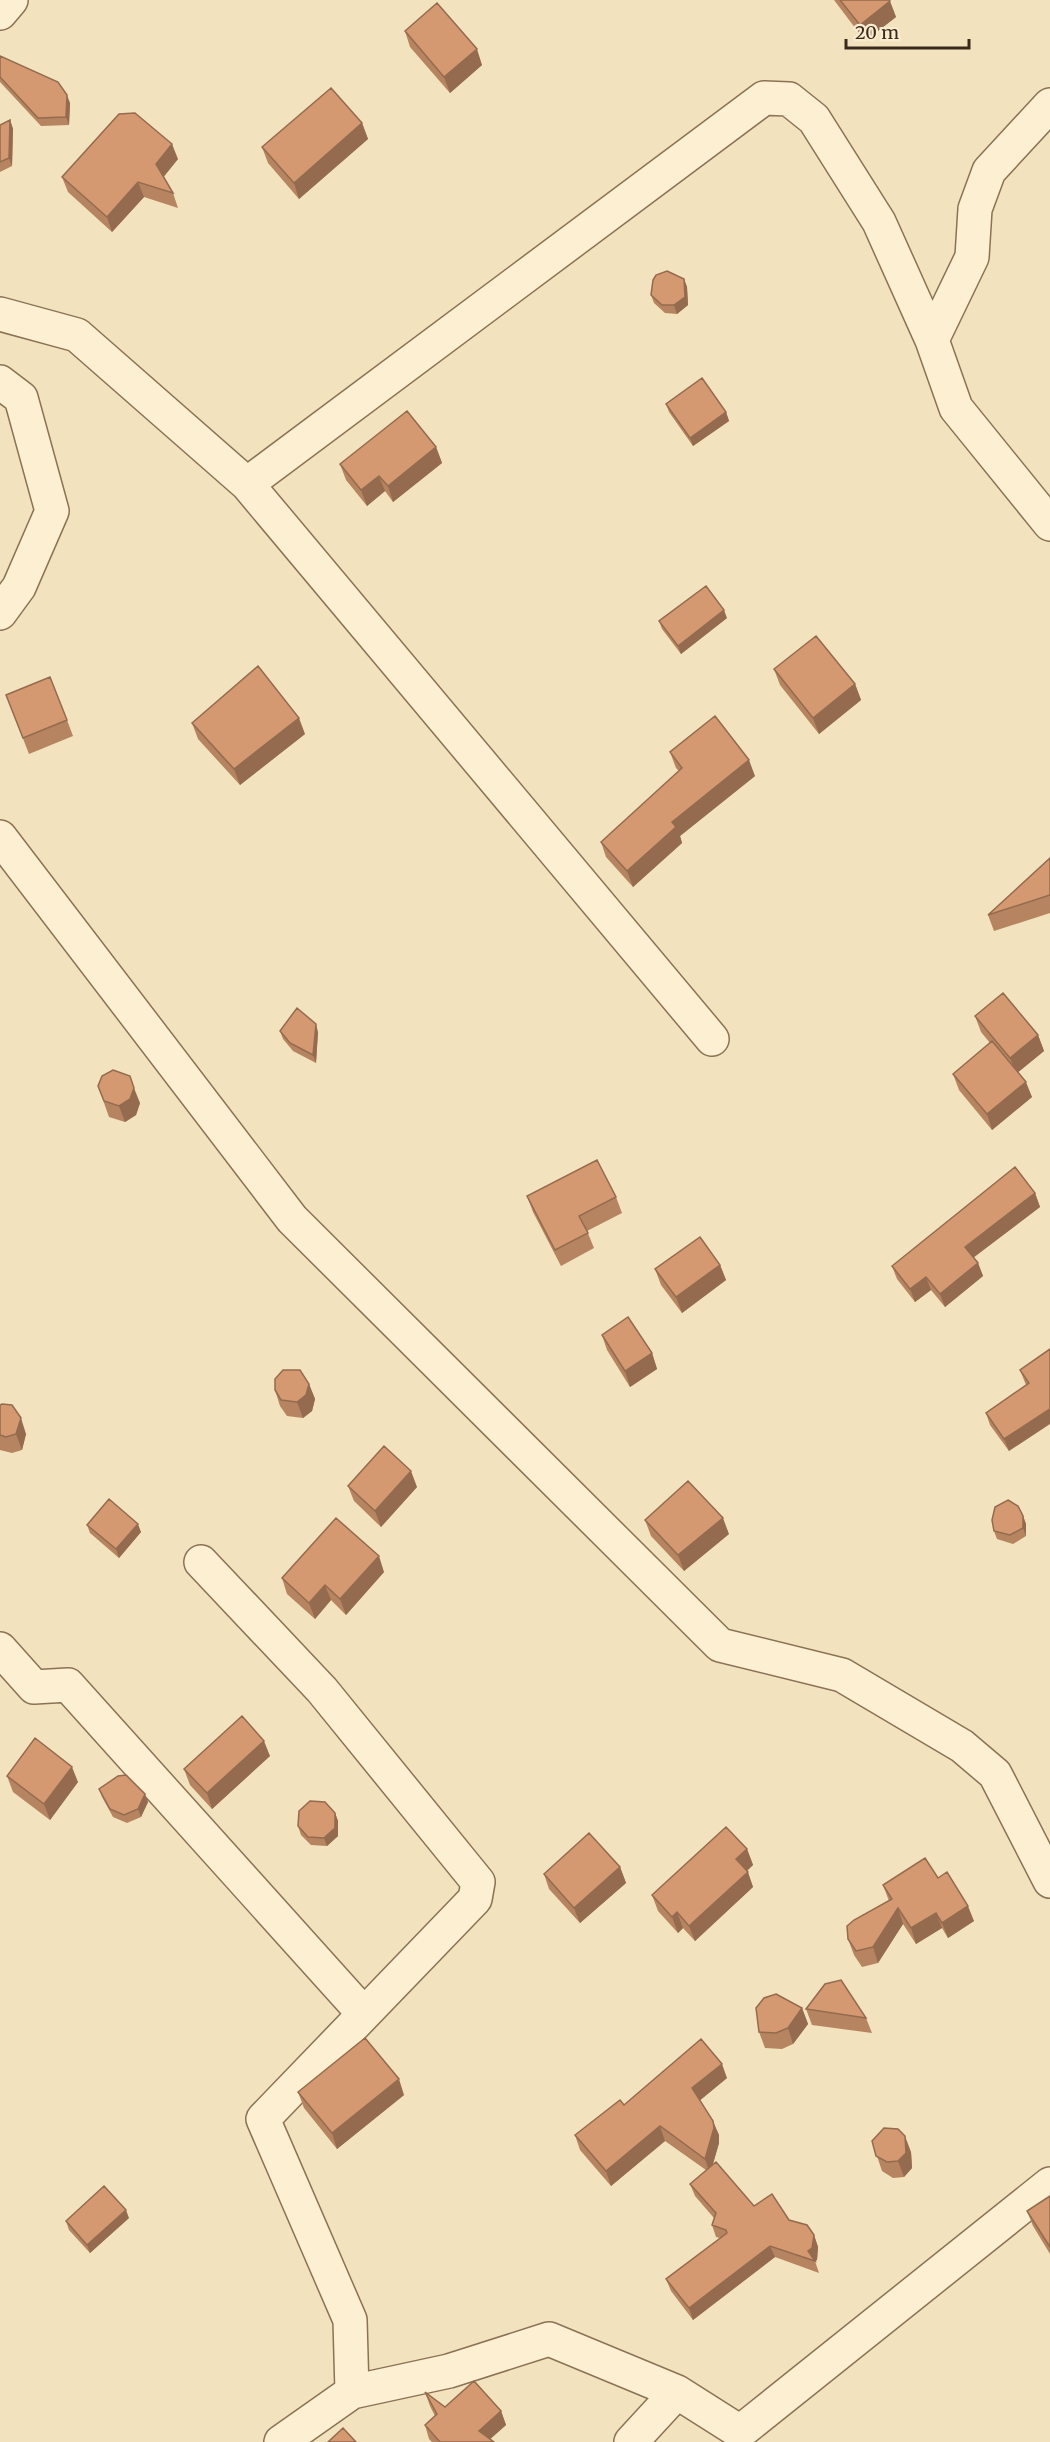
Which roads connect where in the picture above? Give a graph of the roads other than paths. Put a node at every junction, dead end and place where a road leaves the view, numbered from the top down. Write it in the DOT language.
graph roads {
  1 [pos="11,0"];
  2 [pos="0,13"];
  3 [pos="1050,105"];
  4 [pos="0,314"];
  5 [pos="932,340"];
  6 [pos="0,382"];
  7 [pos="246,484"];
  8 [pos="1050,524"];
  9 [pos="0,613"];
  10 [pos="0,837"];
  11 [pos="712,1039"];
  12 [pos="201,1562"];
  13 [pos="0,1649"];
  14 [pos="1050,1881"];
  15 [pos="364,2013"];
  16 [pos="1050,2184"];
  17 [pos="352,2392"];
  18 [pos="677,2392"];
  19 [pos="281,2442"];
  20 [pos="631,2442"];
  1 -- 2 [label="street"];
  3 -- 5 [label="street"];
  4 -- 7 [label="street"];
  5 -- 7 [label="street"];
  5 -- 8 [label="street"];
  6 -- 9 [label="street"];
  7 -- 11 [label="street"];
  10 -- 14 [label="street"];
  12 -- 15 [label="street"];
  13 -- 15 [label="street"];
  15 -- 17 [label="street"];
  16 -- 18 [label="street"];
  17 -- 18 [label="street"];
  17 -- 19 [label="street"];
  18 -- 20 [label="street"];
}
